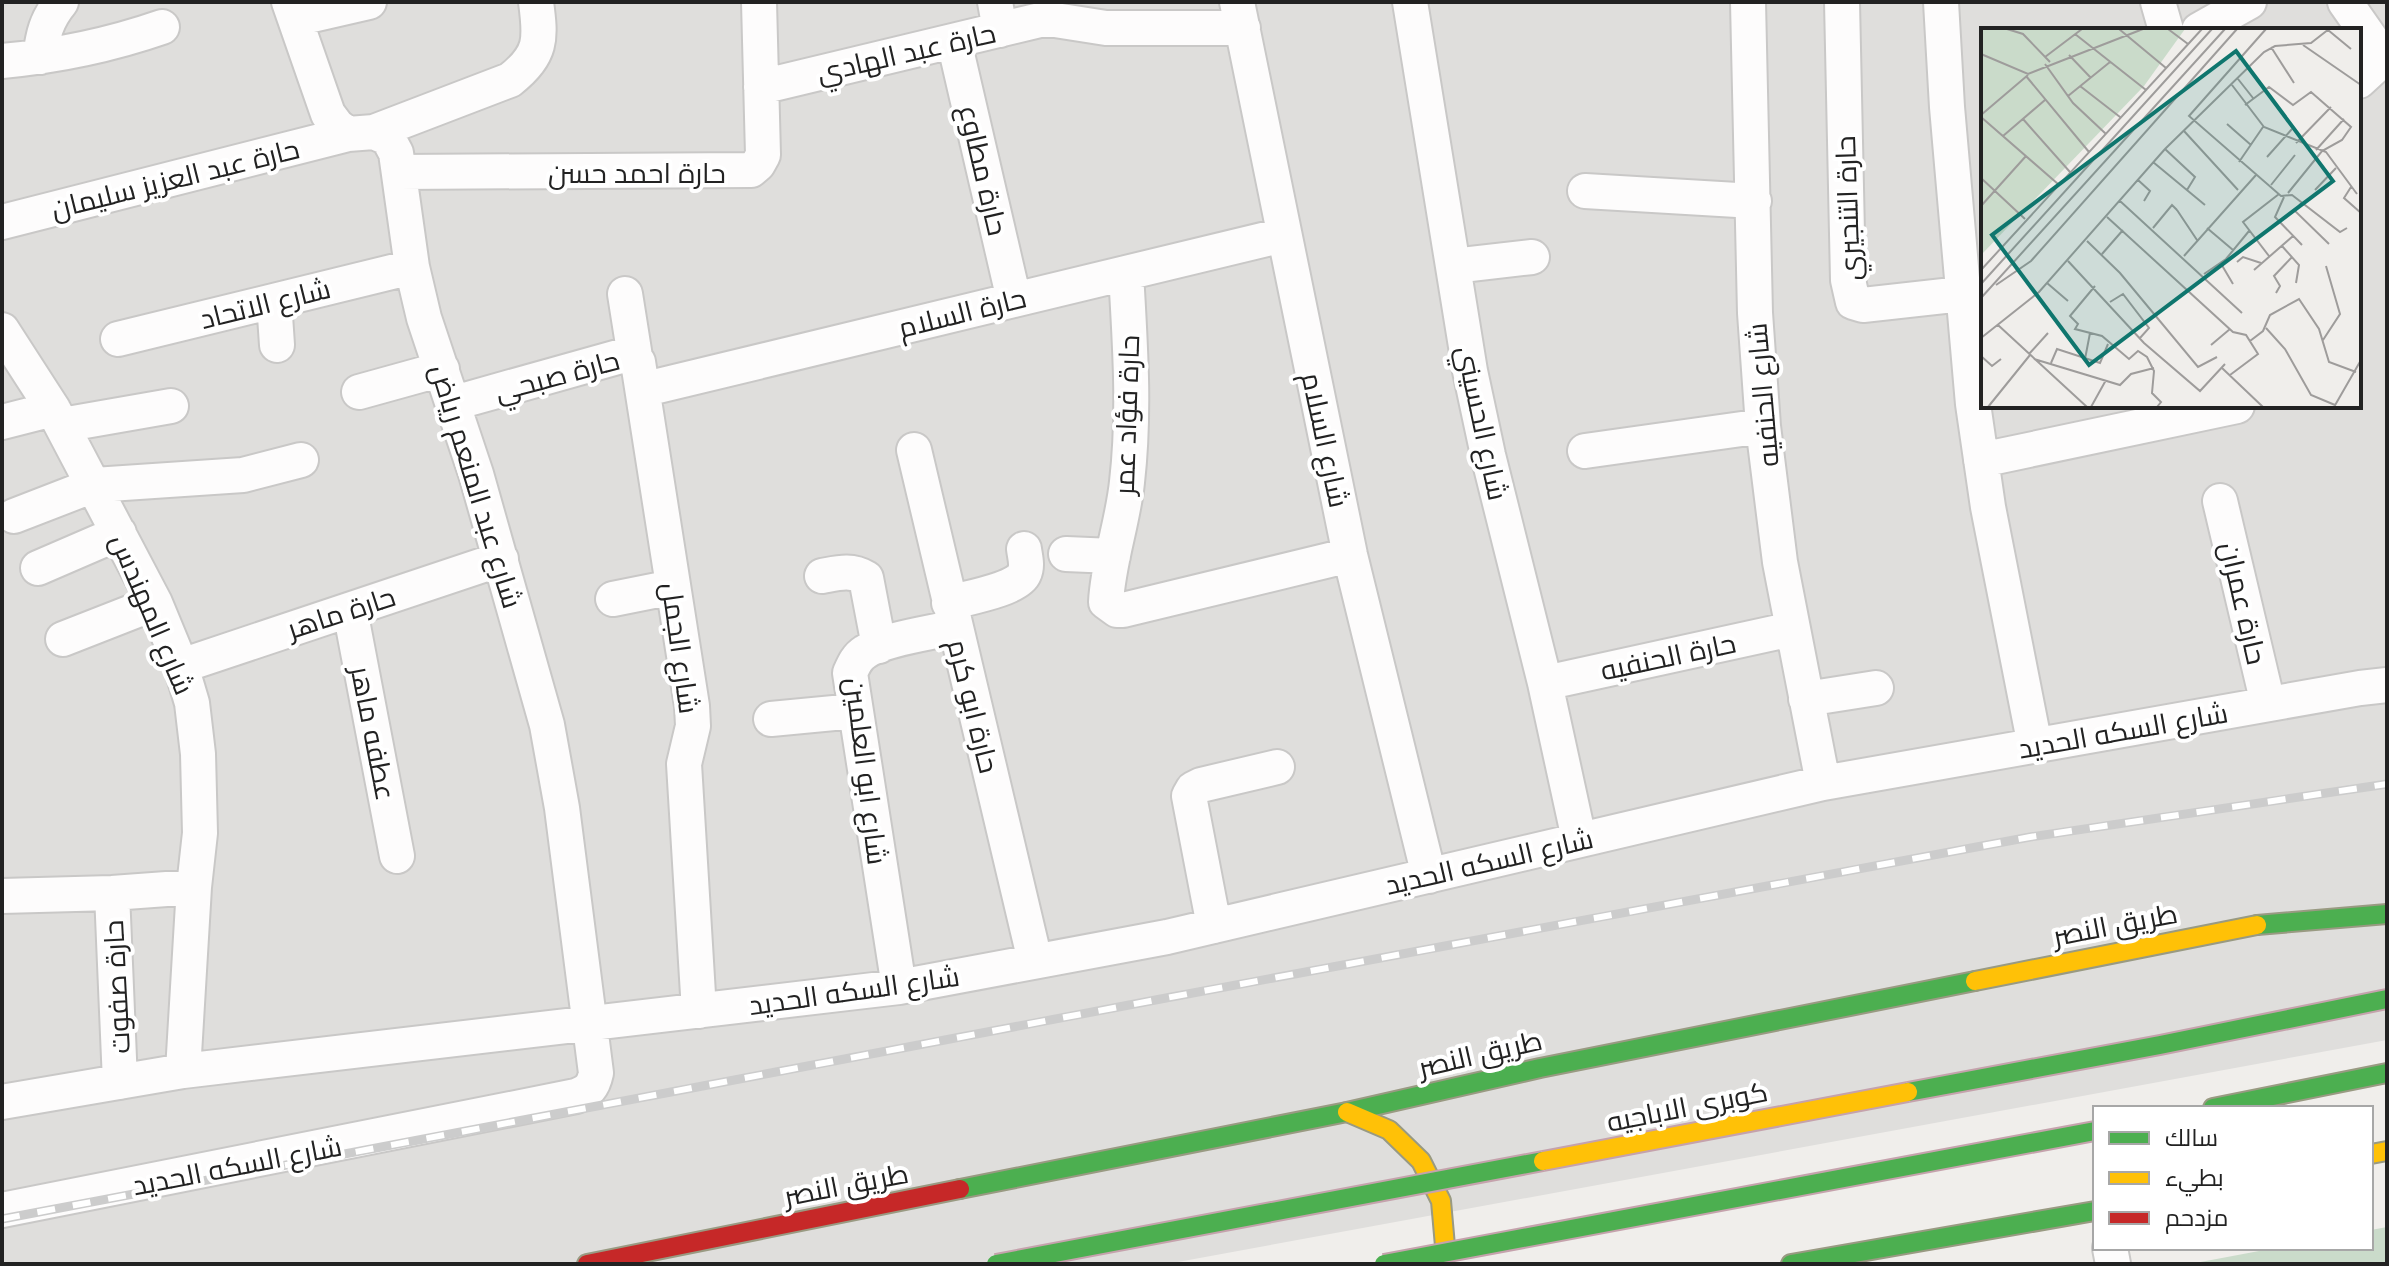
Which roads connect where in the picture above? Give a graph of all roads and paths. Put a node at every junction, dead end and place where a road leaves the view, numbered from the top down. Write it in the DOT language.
graph roads {
  1 [pos="61,2"];
  2 [pos="369,2"];
  3 [pos="536,2"];
  4 [pos="759,2"];
  5 [pos="1748,2"];
  6 [pos="1842,2"];
  7 [pos="1941,2"];
  8 [pos="2158,2"];
  9 [pos="2249,2"];
  10 [pos="1416,3"];
  11 [pos="2350,4"];
  12 [pos="292,10"];
  13 [pos="1088,14"];
  14 [pos="1240,15"];
  15 [pos="997,16"];
  16 [pos="162,27"];
  17 [pos="2165,28"];
  18 [pos="2203,28"];
  19 [pos="954,41"];
  20 [pos="40,57"];
  21 [pos="2386,60"];
  22 [pos="2,61"];
  23 [pos="2361,79"];
  24 [pos="761,87"];
  25 [pos="361,133"];
  26 [pos="399,172"];
  27 [pos="1585,191"];
  28 [pos="1754,201"];
  29 [pos="2,222"];
  30 [pos="1283,235"];
  31 [pos="1532,257"];
  32 [pos="1453,266"];
  33 [pos="412,267"];
  34 [pos="1126,273"];
  35 [pos="625,294"];
  36 [pos="1962,294"];
  37 [pos="1014,300"];
  38 [pos="274,301"];
  39 [pos="2,330"];
  40 [pos="118,339"];
  41 [pos="277,345"];
  42 [pos="442,369"];
  43 [pos="638,370"];
  44 [pos="359,392"];
  45 [pos="454,403"];
  46 [pos="171,406"];
  47 [pos="2228,408"];
  48 [pos="58,417"];
  49 [pos="2,422"];
  50 [pos="1763,426"];
  51 [pos="914,450"];
  52 [pos="1585,451"];
  53 [pos="301,460"];
  54 [pos="1981,460"];
  55 [pos="94,485"];
  56 [pos="2220,501"];
  57 [pos="14,516"];
  58 [pos="119,533"];
  59 [pos="1024,549"];
  60 [pos="1066,554"];
  61 [pos="1350,555"];
  62 [pos="1113,556"];
  63 [pos="501,559"];
  64 [pos="38,568"];
  65 [pos="822,576"];
  66 [pos="673,587"];
  67 [pos="613,599"];
  68 [pos="155,603"];
  69 [pos="350,610"];
  70 [pos="952,615"];
  71 [pos="1792,629"];
  72 [pos="63,639"];
  73 [pos="879,646"];
  74 [pos="181,666"];
  75 [pos="1545,683"];
  76 [pos="2387,685"];
  77 [pos="1876,688"];
  78 [pos="1806,699"];
  79 [pos="2268,704"];
  80 [pos="855,711"];
  81 [pos="771,719"];
  82 [pos="2035,746"];
  83 [pos="1277,767"];
  84 [pos="1823,783"];
  85 [pos="1579,839"];
  86 [pos="397,856"];
  87 [pos="1429,876"];
  88 [pos="194,887"];
  89 [pos="112,893"];
  90 [pos="2,896"];
  91 [pos="2387,914"];
  92 [pos="1214,926"];
  93 [pos="1035,961"];
  94 [pos="899,987"];
  95 [pos="2387,999"];
  96 [pos="699,1011"];
  97 [pos="589,1022"];
  98 [pos="183,1071"];
  99 [pos="2387,1073"];
  100 [pos="120,1082"];
  101 [pos="2,1102"];
  102 [pos="2223,1106"];
  103 [pos="1347,1112"];
  104 [pos="2093,1131"];
  105 [pos="2,1210"];
  106 [pos="2093,1211"];
  107 [pos="587,1264"];
  108 [pos="996,1264"];
  109 [pos="1384,1264"];
  110 [pos="1440,1264"];
  111 [pos="1791,1264"];
  1 -- 20 [label="street"];
  2 -- 12 [label="street"];
  3 -- 25 [label="street, حارة عبد العزيز سليمان"];
  4 -- 24 [label="street, حارة احمد حسن"];
  5 -- 28 [label="street, شارع الحنفيه"];
  6 -- 36 [label="street, حارة التنجيري"];
  7 -- 36 [label="street"];
  8 -- 17 [label="street"];
  9 -- 18 [label="street"];
  10 -- 32 [label="street, شارع الحسيني"];
  11 -- 21 [label="street"];
  12 -- 25 [label="street, شارع عبد المنعم رياض"];
  13 -- 14 [label="street, حارة عبد الهادي"];
  13 -- 15 [label="street, حارة عبد الهادي"];
  14 -- 30 [label="street, شارع السلام"];
  15 -- 19 [label="street, حارة عبد الهادي"];
  16 -- 20 [label="street"];
  19 -- 24 [label="street, حارة عبد الهادي"];
  19 -- 37 [label="street, حارة مطاوع"];
  20 -- 22 [label="street"];
  21 -- 23 [label="street"];
  24 -- 26 [label="street, حارة احمد حسن"];
  25 -- 26 [label="street, شارع عبد المنعم رياض"];
  25 -- 29 [label="street, حارة عبد العزيز سليمان"];
  26 -- 33 [label="street, شارع عبد المنعم رياض"];
  27 -- 28 [label="street"];
  28 -- 50 [label="street, شارع الحنفيه"];
  30 -- 34 [label="street, حارة السلام"];
  30 -- 61 [label="street, شارع السلام"];
  31 -- 32 [label="street"];
  32 -- 75 [label="street, شارع الحسيني"];
  33 -- 38 [label="street, شارع الاتحاد"];
  33 -- 42 [label="street, شارع عبد المنعم رياض"];
  34 -- 37 [label="street, حارة السلام"];
  34 -- 62 [label="street, حارة فؤاد عمر"];
  35 -- 43 [label="street, شارع الجمل"];
  36 -- 54 [label="street"];
  37 -- 43 [label="street, حارة السلام"];
  38 -- 40 [label="street, شارع الاتحاد"];
  38 -- 41 [label="street"];
  39 -- 48 [label="street, شارع المهندس"];
  42 -- 44 [label="street"];
  42 -- 45 [label="street, شارع عبد المنعم رياض"];
  43 -- 45 [label="street, حارة صبحي"];
  43 -- 66 [label="street, شارع الجمل"];
  45 -- 63 [label="street, شارع عبد المنعم رياض"];
  46 -- 48 [label="street"];
  47 -- 54 [label="street"];
  48 -- 49 [label="street"];
  48 -- 55 [label="street, شارع المهندس"];
  50 -- 52 [label="street"];
  50 -- 71 [label="street, شارع الحنفيه"];
  51 -- 70 [label="street, حارة ابو كرم"];
  53 -- 55 [label="street"];
  54 -- 82 [label="street"];
  55 -- 57 [label="street"];
  55 -- 58 [label="street, شارع المهندس"];
  56 -- 79 [label="street, حارة عمران"];
  58 -- 64 [label="street"];
  58 -- 68 [label="street, شارع المهندس"];
  59 -- 70 [label="street, شارع ابو العلمين"];
  60 -- 62 [label="street"];
  61 -- 62 [label="street, حارة فؤاد عمر"];
  61 -- 87 [label="street, شارع السلام"];
  63 -- 69 [label="street, حارة ماهر"];
  63 -- 97 [label="street, شارع عبد المنعم رياض"];
  65 -- 73 [label="street"];
  66 -- 67 [label="street"];
  66 -- 96 [label="street, شارع الجمل"];
  68 -- 72 [label="street"];
  68 -- 74 [label="street, شارع المهندس"];
  69 -- 74 [label="street, حارة ماهر"];
  69 -- 86 [label="street, عطفه ماهر"];
  70 -- 73 [label="street, شارع ابو العلمين"];
  70 -- 93 [label="street, حارة ابو كرم"];
  71 -- 75 [label="street, حارة الحنفيه"];
  71 -- 78 [label="street, شارع الحنفيه"];
  73 -- 80 [label="street, شارع ابو العلمين"];
  74 -- 88 [label="street, شارع المهندس"];
  75 -- 85 [label="street, شارع الحسيني"];
  76 -- 79 [label="street, شارع السكه الحديد"];
  77 -- 78 [label="street"];
  78 -- 84 [label="street, شارع الحنفيه"];
  79 -- 82 [label="street, شارع السكه الحديد"];
  80 -- 81 [label="street"];
  80 -- 94 [label="street, شارع ابو العلمين"];
  82 -- 84 [label="street, شارع السكه الحديد"];
  83 -- 92 [label="street"];
  84 -- 85 [label="street, شارع السكه الحديد"];
  85 -- 87 [label="street, شارع السكه الحديد"];
  87 -- 92 [label="street, شارع السكه الحديد"];
  88 -- 89 [label="street"];
  88 -- 98 [label="street, شارع المهندس"];
  89 -- 90 [label="street"];
  89 -- 100 [label="street, حارة صفوت"];
  91 -- 103 [label="main road, طريق النصر"];
  92 -- 93 [label="street, شارع السكه الحديد"];
  93 -- 94 [label="street, شارع السكه الحديد"];
  94 -- 96 [label="street, شارع السكه الحديد"];
  95 -- 108 [label="main road, كوبرى الاباجيه, bridge"];
  96 -- 97 [label="street, شارع السكه الحديد"];
  97 -- 98 [label="street, شارع السكه الحديد"];
  97 -- 105 [label="street, شارع السكه الحديد"];
  98 -- 100 [label="street, شارع السكه الحديد"];
  99 -- 102 [label="main road"];
  100 -- 101 [label="street, شارع السكه الحديد"];
  103 -- 107 [label="main road, طريق النصر"];
  103 -- 110 [label="main road"];
  104 -- 109 [label="main road, bridge"];
  106 -- 111 [label="main road"];
}
